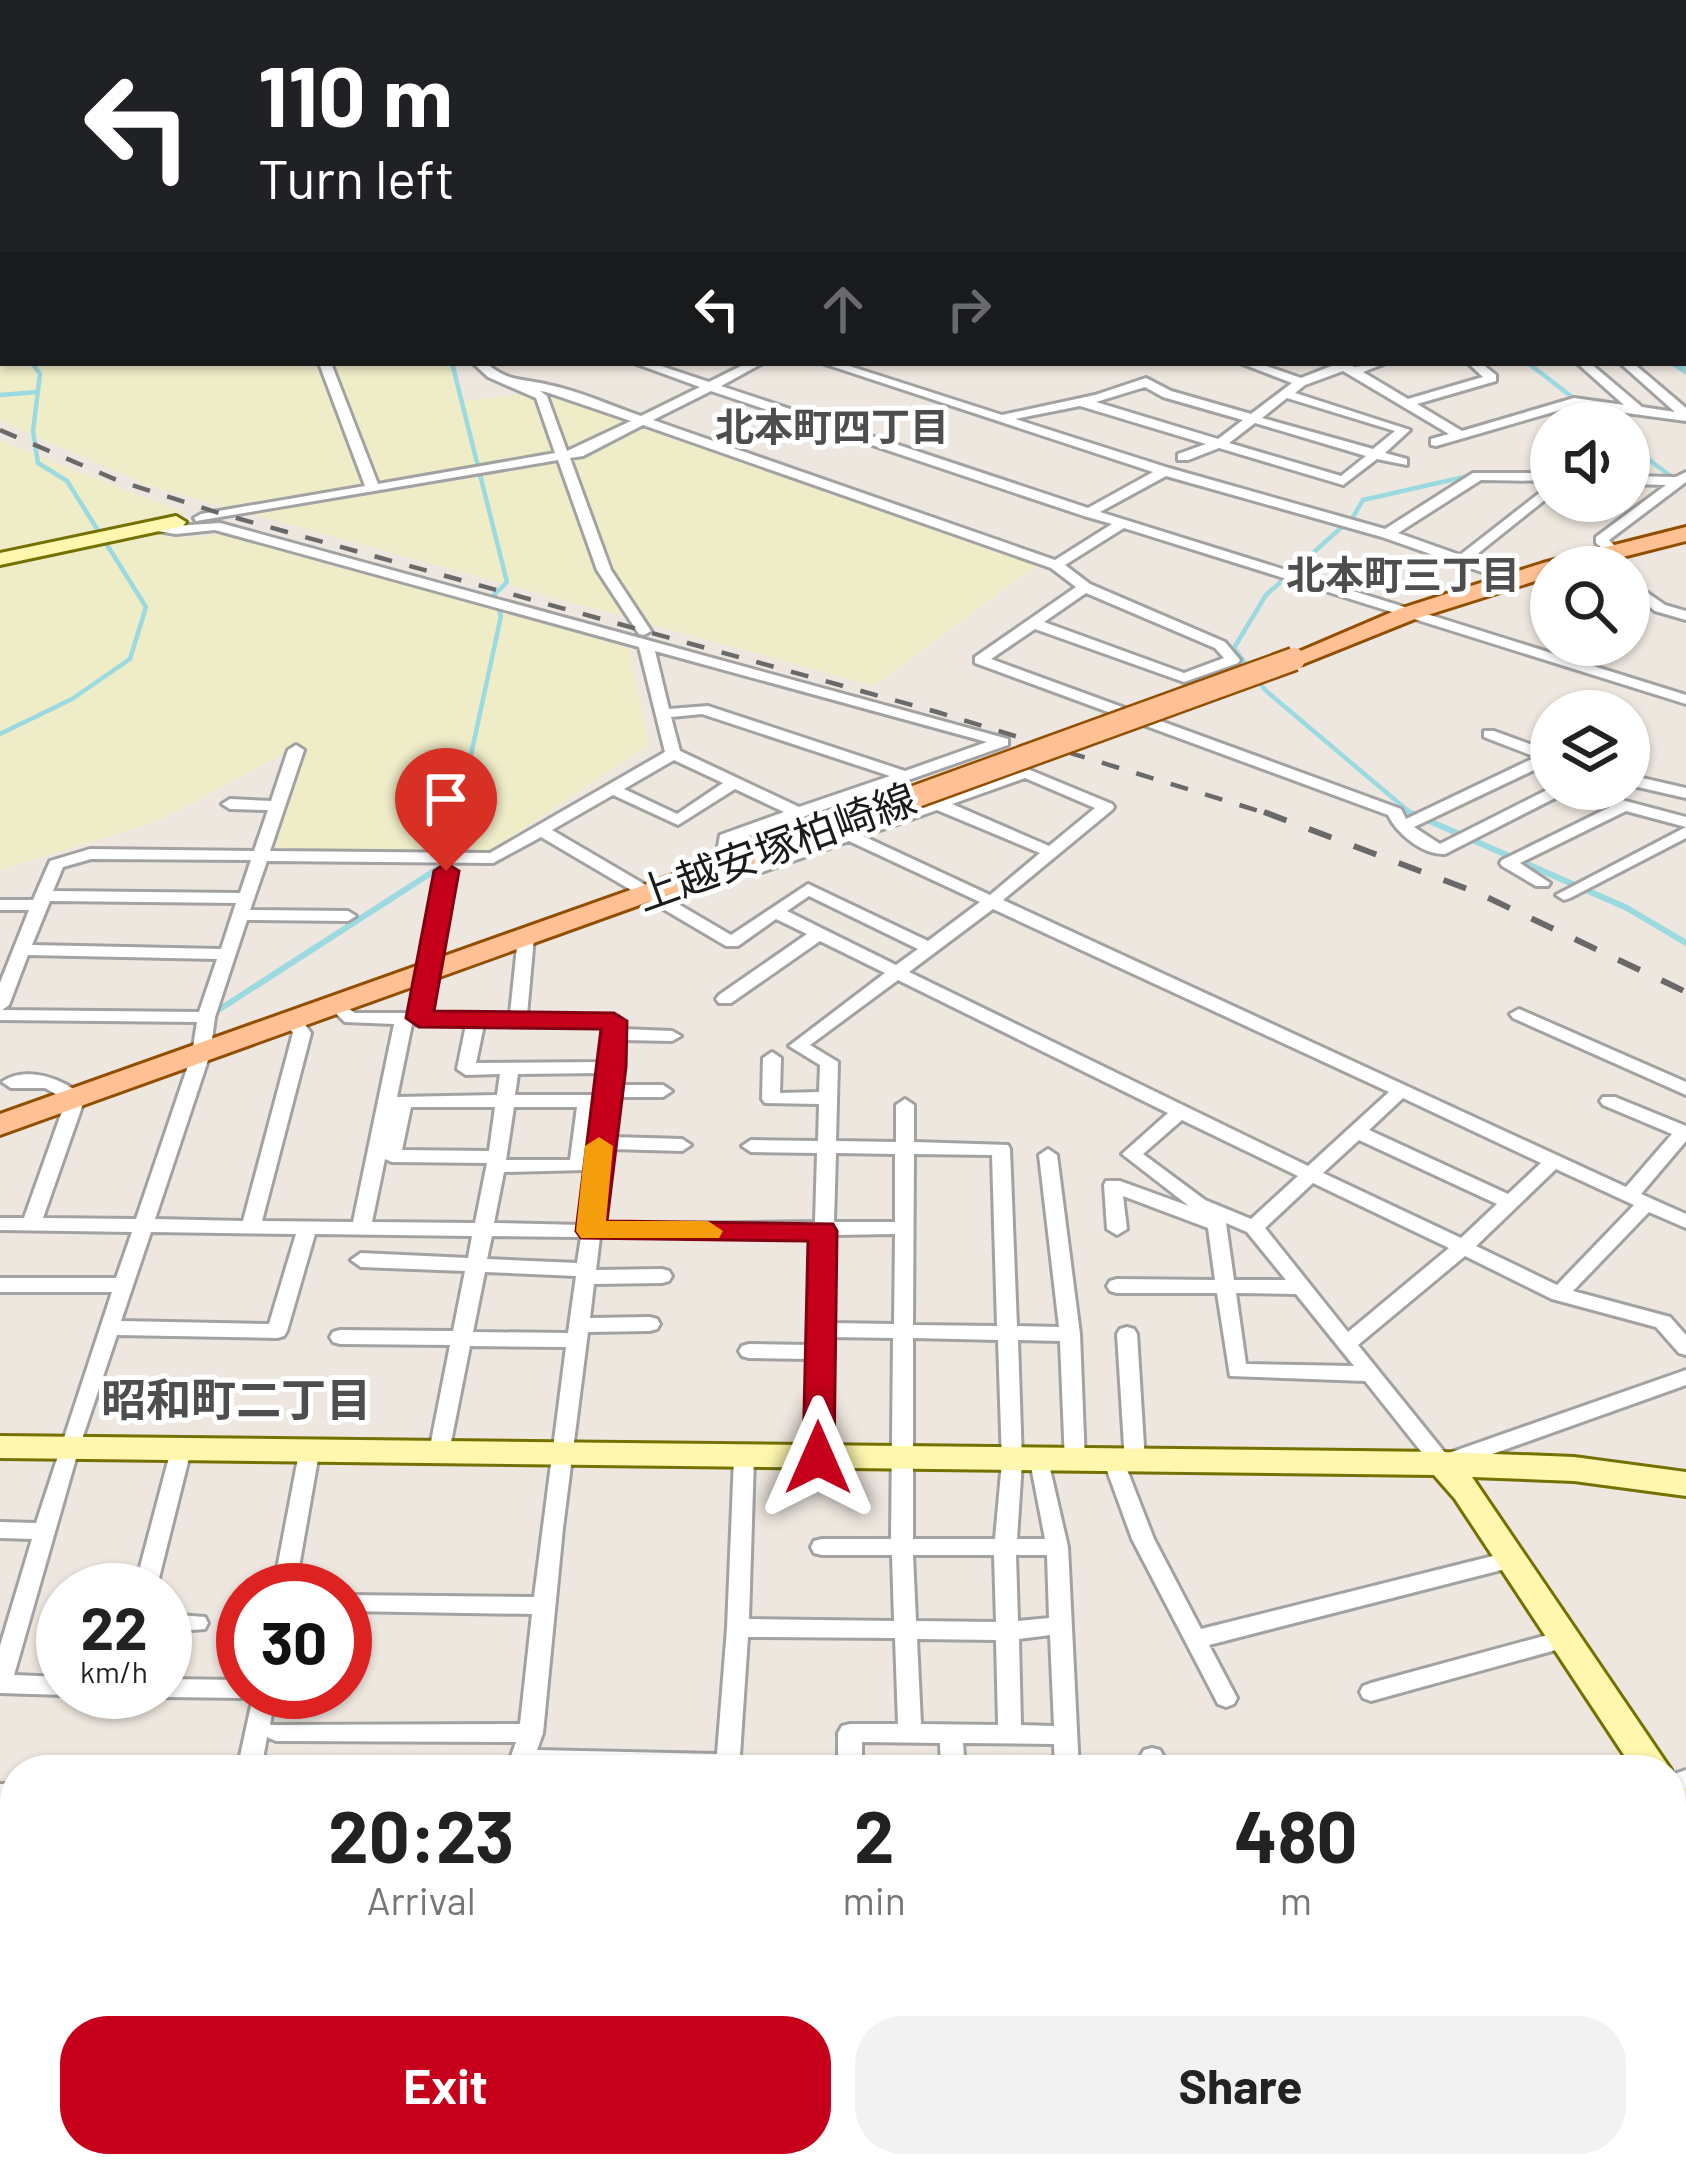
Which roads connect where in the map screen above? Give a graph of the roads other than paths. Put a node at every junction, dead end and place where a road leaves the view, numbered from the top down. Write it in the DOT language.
graph roads {
  1 [pos="326,366"];
  2 [pos="483,366"];
  3 [pos="649,366"];
  4 [pos="752,366"];
  5 [pos="838,366"];
  6 [pos="1255,366"];
  7 [pos="1478,366"];
  8 [pos="1586,366"];
  9 [pos="1629,366"];
  10 [pos="1345,367"];
  11 [pos="1301,382"];
  12 [pos="524,385"];
  13 [pos="714,388"];
  14 [pos="1286,394"];
  15 [pos="1078,401"];
  16 [pos="1629,402"];
  17 [pos="1406,403"];
  18 [pos="1650,411"];
  19 [pos="1530,414"];
  20 [pos="1686,416"];
  21 [pos="1003,418"];
  22 [pos="1256,418"];
  23 [pos="642,421"];
  24 [pos="1460,435"];
  25 [pos="1222,442"];
  26 [pos="1436,442"];
  27 [pos="1374,455"];
  28 [pos="564,456"];
  29 [pos="1183,457"];
  30 [pos="1402,462"];
  31 [pos="1164,471"];
  32 [pos="1530,477"];
  33 [pos="1681,479"];
  34 [pos="1650,480"];
  35 [pos="372,486"];
  36 [pos="1530,505"];
  37 [pos="1089,513"];
  38 [pos="176,521"];
  39 [pos="1122,524"];
  40 [pos="150,526"];
  41 [pos="1387,534"];
  42 [pos="1686,534"];
  43 [pos="1600,546"];
  44 [pos="1644,546"];
  45 [pos="0,559"];
  46 [pos="1461,561"];
  47 [pos="1056,566"];
  48 [pos="1530,575"];
  49 [pos="1513,580"];
  50 [pos="1085,587"];
  51 [pos="1650,600"];
  52 [pos="1407,614"];
  53 [pos="1686,616"];
  54 [pos="1033,623"];
  55 [pos="645,639"];
  56 [pos="1530,650"];
  57 [pos="1581,666"];
  58 [pos="1686,700"];
  59 [pos="661,714"];
  60 [pos="1489,734"];
  61 [pos="1003,742"];
  62 [pos="1530,749"];
  63 [pos="296,750"];
  64 [pos="673,754"];
  65 [pos="1530,766"];
  66 [pos="1024,773"];
  67 [pos="903,775"];
  68 [pos="735,782"];
  69 [pos="1650,785"];
  70 [pos="614,790"];
  71 [pos="1686,793"];
  72 [pos="230,804"];
  73 [pos="940,805"];
  74 [pos="1530,805"];
  75 [pos="278,806"];
  76 [pos="1616,810"];
  77 [pos="1629,810"];
  78 [pos="796,812"];
  79 [pos="1686,822"];
  80 [pos="1402,826"];
  81 [pos="544,832"];
  82 [pos="1686,832"];
  83 [pos="850,836"];
  84 [pos="1048,851"];
  85 [pos="262,854"];
  86 [pos="723,864"];
  87 [pos="446,871"];
  88 [pos="1542,883"];
  89 [pos="648,893"];
  90 [pos="1564,895"];
  91 [pos="43,901"];
  92 [pos="989,904"];
  93 [pos="0,905"];
  94 [pos="245,907"];
  95 [pos="775,912"];
  96 [pos="348,916"];
  97 [pos="819,934"];
  98 [pos="526,937"];
  99 [pos="927,946"];
  100 [pos="228,954"];
  101 [pos="14,956"];
  102 [pos="430,970"];
  103 [pos="897,974"];
  104 [pos="725,999"];
  105 [pos="0,1005"];
  106 [pos="336,1005"];
  107 [pos="1519,1014"];
  108 [pos="0,1015"];
  109 [pos="206,1017"];
  110 [pos="412,1019"];
  111 [pos="518,1019"];
  112 [pos="292,1020"];
  113 [pos="476,1020"];
  114 [pos="614,1034"];
  115 [pos="672,1036"];
  116 [pos="201,1054"];
  117 [pos="772,1058"];
  118 [pos="613,1067"];
  119 [pos="510,1068"];
  120 [pos="11,1082"];
  121 [pos="1686,1088"];
  122 [pos="664,1091"];
  123 [pos="1399,1092"];
  124 [pos="601,1097"];
  125 [pos="76,1098"];
  126 [pos="828,1098"];
  127 [pos="504,1101"];
  128 [pos="1609,1101"];
  129 [pos="905,1105"];
  130 [pos="1180,1112"];
  131 [pos="0,1126"];
  132 [pos="1357,1131"];
  133 [pos="1685,1132"];
  134 [pos="599,1143"];
  135 [pos="682,1145"];
  136 [pos="751,1146"];
  137 [pos="827,1147"];
  138 [pos="903,1149"];
  139 [pos="1048,1155"];
  140 [pos="497,1162"];
  141 [pos="1552,1162"];
  142 [pos="1310,1173"];
  143 [pos="1637,1200"];
  144 [pos="1510,1204"];
  145 [pos="1686,1222"];
  146 [pos="0,1224"];
  147 [pos="31,1224"];
  148 [pos="142,1226"];
  149 [pos="251,1226"];
  150 [pos="362,1226"];
  151 [pos="1254,1227"];
  152 [pos="307,1228"];
  153 [pos="905,1228"];
  154 [pos="1117,1228"];
  155 [pos="484,1229"];
  156 [pos="591,1231"];
  157 [pos="823,1231"];
  158 [pos="1463,1247"];
  159 [pos="361,1260"];
  160 [pos="477,1266"];
  161 [pos="586,1274"];
  162 [pos="662,1276"];
  163 [pos="0,1285"];
  164 [pos="122,1285"];
  165 [pos="1117,1286"];
  166 [pos="1226,1286"];
  167 [pos="1300,1286"];
  168 [pos="1559,1294"];
  169 [pos="650,1324"];
  170 [pos="109,1328"];
  171 [pos="902,1330"];
  172 [pos="578,1332"];
  173 [pos="1005,1332"];
  174 [pos="1070,1334"];
  175 [pos="1127,1334"];
  176 [pos="340,1337"];
  177 [pos="464,1339"];
  178 [pos="819,1341"];
  179 [pos="1345,1345"];
  180 [pos="1686,1348"];
  181 [pos="749,1351"];
  182 [pos="1369,1374"];
  183 [pos="1686,1377"];
  184 [pos="0,1447"];
  185 [pos="69,1448"];
  186 [pos="181,1450"];
  187 [pos="309,1453"];
  188 [pos="439,1453"];
  189 [pos="562,1455"];
  190 [pos="744,1458"];
  191 [pos="818,1458"];
  192 [pos="905,1459"];
  193 [pos="1026,1462"];
  194 [pos="1075,1462"];
  195 [pos="1124,1462"];
  196 [pos="1442,1464"];
  197 [pos="1686,1484"];
  198 [pos="0,1530"];
  199 [pos="44,1531"];
  200 [pos="902,1545"];
  201 [pos="822,1547"];
  202 [pos="1057,1547"];
  203 [pos="1005,1549"];
  204 [pos="1513,1559"];
  205 [pos="152,1563"];
  206 [pos="289,1563"];
  207 [pos="12,1596"];
  208 [pos="372,1603"];
  209 [pos="542,1606"];
  210 [pos="192,1623"];
  211 [pos="196,1623"];
  212 [pos="1059,1625"];
  213 [pos="738,1628"];
  214 [pos="908,1628"];
  215 [pos="1010,1631"];
  216 [pos="1197,1639"];
  217 [pos="1566,1639"];
  218 [pos="0,1684"];
  219 [pos="36,1685"];
  220 [pos="1371,1692"];
  221 [pos="1226,1698"];
  222 [pos="259,1719"];
  223 [pos="275,1732"];
  224 [pos="531,1732"];
  225 [pos="910,1733"];
  226 [pos="1010,1734"];
  227 [pos="951,1735"];
  228 [pos="1065,1735"];
  229 [pos="252,1755"];
  230 [pos="523,1755"];
  231 [pos="728,1755"];
  232 [pos="850,1755"];
  233 [pos="952,1755"];
  234 [pos="1066,1755"];
  235 [pos="1643,1755"];
  1 -- 35 [label="street"];
  2 -- 12 [label="street"];
  3 -- 13 [label="street"];
  4 -- 13 [label="street"];
  5 -- 21 [label="street"];
  6 -- 11 [label="street"];
  7 -- 17 [label="street"];
  8 -- 16 [label="street"];
  9 -- 20 [label="street"];
  10 -- 11 [label="street"];
  10 -- 17 [label="street"];
  11 -- 14 [label="street"];
  12 -- 23 [label="street"];
  12 -- 28 [label="street"];
  13 -- 23 [label="street"];
  13 -- 37 [label="street"];
  14 -- 22 [label="street"];
  14 -- 27 [label="street"];
  15 -- 21 [label="street"];
  15 -- 22 [label="street"];
  15 -- 25 [label="street"];
  17 -- 24 [label="street"];
  18 -- 20 [label="street"];
  19 -- 24 [label="street"];
  21 -- 31 [label="street"];
  22 -- 25 [label="street"];
  22 -- 27 [label="street"];
  23 -- 28 [label="street"];
  23 -- 47 [label="street"];
  24 -- 26 [label="street"];
  25 -- 27 [label="street"];
  25 -- 29 [label="street"];
  27 -- 30 [label="street"];
  28 -- 35 [label="street"];
  28 -- 55 [label="street"];
  31 -- 37 [label="street"];
  31 -- 41 [label="street"];
  32 -- 41 [label="street"];
  33 -- 34 [label="street"];
  33 -- 43 [label="street"];
  35 -- 38 [label="street"];
  36 -- 46 [label="street"];
  37 -- 39 [label="street"];
  38 -- 40 [label="street"];
  39 -- 47 [label="street"];
  39 -- 52 [label="street"];
  40 -- 45 [label="street"];
  40 -- 55 [label="street"];
  41 -- 46 [label="street"];
  42 -- 44 [label="main road, 上越安塚柏崎線"];
  46 -- 49 [label="street"];
  47 -- 50 [label="street"];
  48 -- 49 [label="main road, 上越安塚柏崎線"];
  49 -- 52 [label="main road, 上越安塚柏崎線"];
  50 -- 54 [label="street"];
  50 -- 54 [label="street"];
  51 -- 53 [label="street"];
  52 -- 56 [label="street"];
  52 -- 86 [label="main road, 上越安塚柏崎線, bridge"];
  54 -- 80 [label="street"];
  55 -- 59 [label="street"];
  55 -- 61 [label="street"];
  57 -- 58 [label="street"];
  59 -- 64 [label="street"];
  59 -- 67 [label="street"];
  60 -- 62 [label="street"];
  61 -- 66 [label="street"];
  61 -- 67 [label="street"];
  63 -- 75 [label="street"];
  64 -- 68 [label="street"];
  64 -- 70 [label="street"];
  65 -- 80 [label="street"];
  66 -- 73 [label="street"];
  66 -- 84 [label="street"];
  67 -- 78 [label="street"];
  68 -- 70 [label="street"];
  68 -- 78 [label="street"];
  69 -- 71 [label="street"];
  70 -- 81 [label="street"];
  72 -- 75 [label="street"];
  73 -- 83 [label="street"];
  73 -- 84 [label="street"];
  74 -- 80 [label="street"];
  75 -- 85 [label="street"];
  76 -- 88 [label="street"];
  77 -- 79 [label="street"];
  78 -- 86 [label="street"];
  81 -- 85 [label="street"];
  81 -- 89 [label="street"];
  82 -- 90 [label="street"];
  83 -- 86 [label="street"];
  83 -- 92 [label="street"];
  84 -- 92 [label="street"];
  85 -- 91 [label="street"];
  85 -- 94 [label="street"];
  86 -- 89 [label="main road, 上越安塚柏崎線"];
  87 -- 102 [label="street"];
  89 -- 95 [label="street"];
  89 -- 98 [label="main road, 上越安塚柏崎線"];
  91 -- 93 [label="street"];
  91 -- 94 [label="street"];
  91 -- 101 [label="street"];
  92 -- 99 [label="street"];
  92 -- 123 [label="street"];
  94 -- 96 [label="street"];
  94 -- 100 [label="street"];
  95 -- 97 [label="street"];
  95 -- 99 [label="street"];
  97 -- 103 [label="street"];
  97 -- 104 [label="street"];
  98 -- 102 [label="main road, 上越安塚柏崎線"];
  98 -- 111 [label="street"];
  99 -- 103 [label="street"];
  100 -- 101 [label="street"];
  100 -- 109 [label="street"];
  101 -- 105 [label="street"];
  102 -- 106 [label="main road, 上越安塚柏崎線"];
  102 -- 110 [label="street"];
  103 -- 126 [label="street"];
  103 -- 130 [label="street"];
  106 -- 110 [label="street"];
  106 -- 112 [label="main road, 上越安塚柏崎線"];
  107 -- 121 [label="street"];
  108 -- 109 [label="street"];
  109 -- 116 [label="street"];
  110 -- 113 [label="street"];
  110 -- 150 [label="street"];
  111 -- 113 [label="street"];
  111 -- 114 [label="street"];
  112 -- 116 [label="main road, 上越安塚柏崎線"];
  112 -- 149 [label="street"];
  113 -- 119 [label="street"];
  114 -- 115 [label="street"];
  114 -- 118 [label="street"];
  116 -- 125 [label="main road, 上越安塚柏崎線"];
  116 -- 148 [label="street"];
  117 -- 126 [label="street"];
  118 -- 119 [label="street"];
  118 -- 124 [label="street"];
  119 -- 127 [label="street"];
  120 -- 125 [label="street"];
  122 -- 124 [label="street"];
  123 -- 132 [label="street"];
  123 -- 141 [label="street"];
  124 -- 127 [label="street"];
  124 -- 134 [label="street"];
  124 -- 140 [label="street"];
  125 -- 131 [label="main road, 上越安塚柏崎線"];
  125 -- 147 [label="street"];
  126 -- 137 [label="street"];
  127 -- 140 [label="street"];
  127 -- 140 [label="street"];
  128 -- 133 [label="street"];
  129 -- 138 [label="street"];
  130 -- 142 [label="street"];
  130 -- 151 [label="street"];
  132 -- 142 [label="street"];
  132 -- 144 [label="street"];
  133 -- 143 [label="street"];
  134 -- 135 [label="street"];
  134 -- 156 [label="street"];
  136 -- 137 [label="street"];
  137 -- 138 [label="street"];
  137 -- 157 [label="street"];
  138 -- 153 [label="street"];
  138 -- 173 [label="street"];
  139 -- 174 [label="street"];
  140 -- 155 [label="street"];
  141 -- 143 [label="street"];
  141 -- 144 [label="street"];
  142 -- 151 [label="street"];
  142 -- 158 [label="street"];
  143 -- 145 [label="street"];
  143 -- 168 [label="street"];
  144 -- 158 [label="street"];
  146 -- 147 [label="street"];
  147 -- 148 [label="street"];
  148 -- 149 [label="street"];
  148 -- 164 [label="street"];
  149 -- 152 [label="street"];
  150 -- 152 [label="street"];
  150 -- 155 [label="street"];
  151 -- 167 [label="street"];
  152 -- 170 [label="street"];
  153 -- 157 [label="street"];
  153 -- 171 [label="street"];
  154 -- 166 [label="street"];
  155 -- 156 [label="street"];
  155 -- 160 [label="street"];
  156 -- 157 [label="street"];
  156 -- 161 [label="street"];
  157 -- 178 [label="street"];
  158 -- 168 [label="street"];
  158 -- 179 [label="street"];
  159 -- 160 [label="street"];
  160 -- 161 [label="street"];
  160 -- 177 [label="street"];
  161 -- 162 [label="street"];
  161 -- 172 [label="street"];
  163 -- 164 [label="street"];
  164 -- 170 [label="street"];
  165 -- 166 [label="street"];
  166 -- 167 [label="street"];
  166 -- 182 [label="street"];
  167 -- 179 [label="street"];
  168 -- 180 [label="street"];
  169 -- 172 [label="street"];
  170 -- 185 [label="street"];
  171 -- 173 [label="street"];
  171 -- 178 [label="street"];
  171 -- 192 [label="street"];
  172 -- 177 [label="street"];
  172 -- 189 [label="street"];
  173 -- 174 [label="street"];
  173 -- 193 [label="street"];
  174 -- 194 [label="street"];
  175 -- 195 [label="street"];
  176 -- 177 [label="street"];
  177 -- 188 [label="street"];
  178 -- 181 [label="street"];
  178 -- 191 [label="street"];
  179 -- 182 [label="street"];
  182 -- 196 [label="street"];
  183 -- 196 [label="street"];
  184 -- 185 [label="street"];
  185 -- 186 [label="street"];
  185 -- 199 [label="street"];
  186 -- 187 [label="street"];
  186 -- 205 [label="street"];
  187 -- 188 [label="street"];
  187 -- 206 [label="street"];
  188 -- 189 [label="street"];
  189 -- 190 [label="street"];
  189 -- 209 [label="street"];
  190 -- 191 [label="street"];
  190 -- 213 [label="street"];
  191 -- 192 [label="street"];
  192 -- 193 [label="street"];
  192 -- 200 [label="street"];
  193 -- 194 [label="street"];
  193 -- 202 [label="street"];
  193 -- 203 [label="street"];
  194 -- 195 [label="street"];
  195 -- 196 [label="street"];
  195 -- 216 [label="street"];
  196 -- 197 [label="street"];
  196 -- 204 [label="street"];
  198 -- 199 [label="street"];
  199 -- 207 [label="street"];
  200 -- 201 [label="street"];
  200 -- 203 [label="street"];
  200 -- 214 [label="street"];
  202 -- 203 [label="street"];
  202 -- 212 [label="street"];
  203 -- 215 [label="street"];
  204 -- 216 [label="street"];
  204 -- 217 [label="street"];
  207 -- 218 [label="street"];
  208 -- 209 [label="street"];
  209 -- 224 [label="street"];
  210 -- 211 [label="street"];
  212 -- 215 [label="street"];
  212 -- 228 [label="street"];
  213 -- 214 [label="street"];
  213 -- 231 [label="street"];
  214 -- 215 [label="street"];
  214 -- 225 [label="street"];
  215 -- 226 [label="street"];
  216 -- 221 [label="street"];
  217 -- 220 [label="street"];
  217 -- 235 [label="street"];
  218 -- 219 [label="street"];
  222 -- 229 [label="street"];
  223 -- 224 [label="street"];
  224 -- 230 [label="street"];
  225 -- 227 [label="street"];
  225 -- 232 [label="street"];
  226 -- 227 [label="street"];
  226 -- 228 [label="street"];
  227 -- 233 [label="street"];
  228 -- 234 [label="street"];
}
